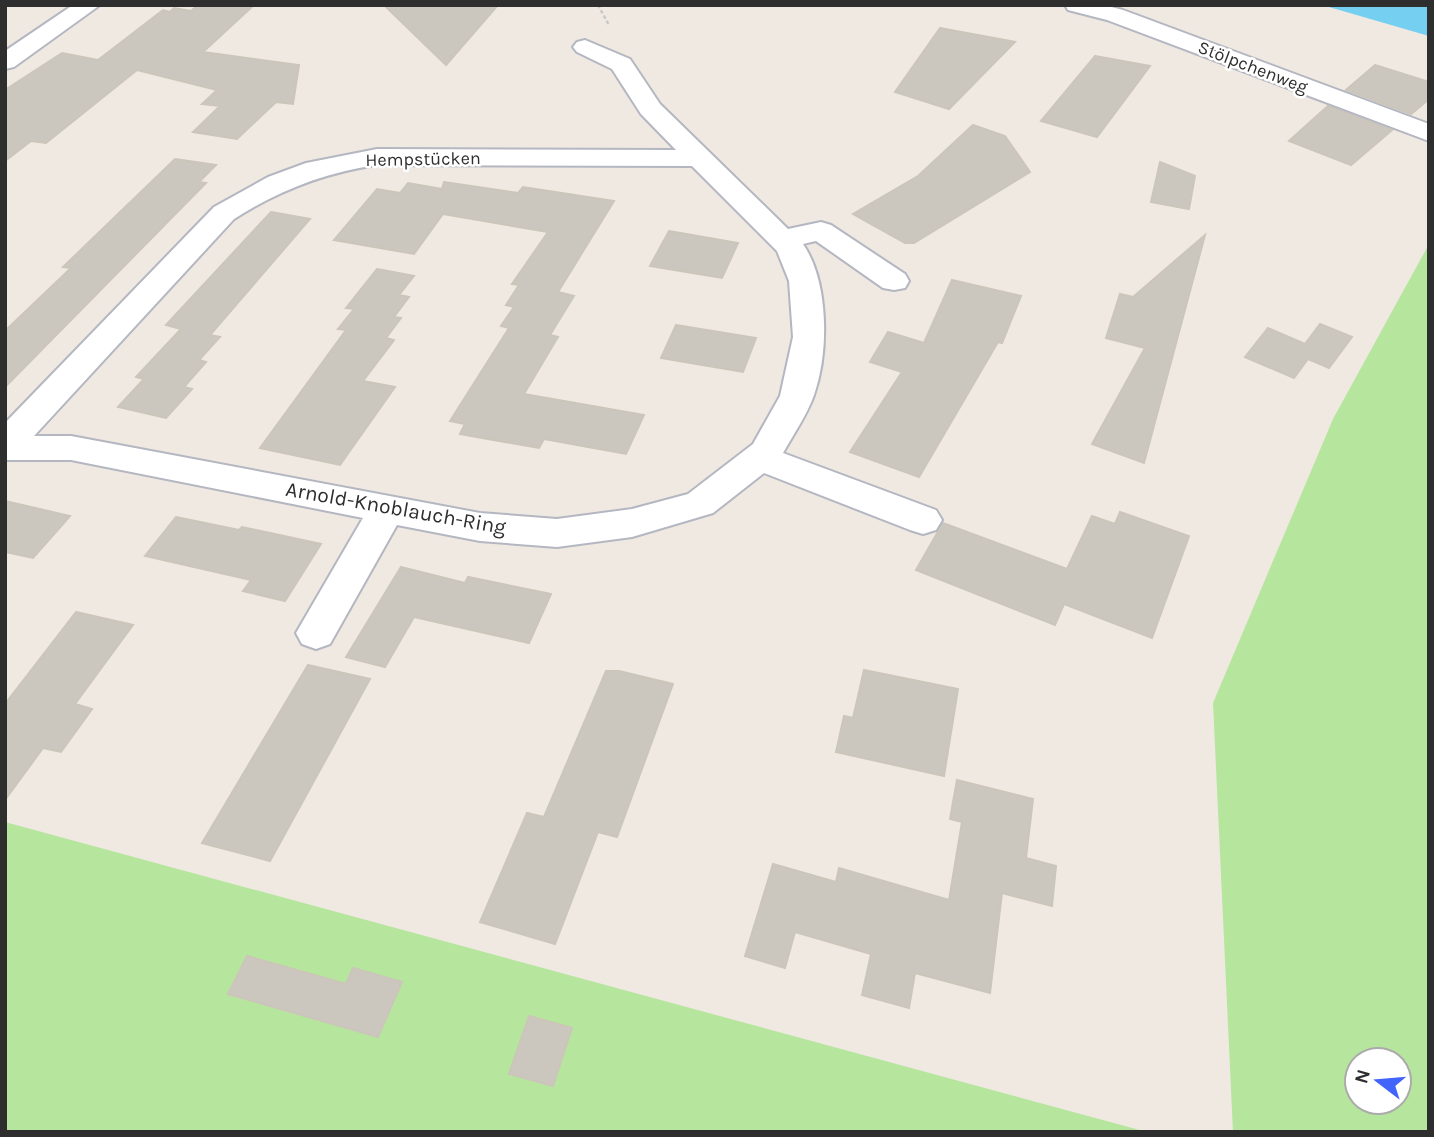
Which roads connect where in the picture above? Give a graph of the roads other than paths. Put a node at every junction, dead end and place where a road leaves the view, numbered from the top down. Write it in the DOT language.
graph roads {
  1 [pos="89,5"];
  2 [pos="1076,5"];
  3 [pos="585,47"];
  4 [pos="5,62"];
  5 [pos="1429,133"];
  6 [pos="700,158"];
  7 [pos="783,239"];
  8 [pos="894,281"];
  9 [pos="5,447"];
  10 [pos="759,457"];
  11 [pos="388,508"];
  12 [pos="923,520"];
  13 [pos="316,633"];
  1 -- 4 [label="street"];
  2 -- 5 [label="street, Stölpchenweg"];
  3 -- 6 [label="street, Arnold-Knoblauch-Ring"];
  6 -- 7 [label="street, Arnold-Knoblauch-Ring"];
  6 -- 9 [label="street, Hempstücken"];
  7 -- 8 [label="street"];
  7 -- 10 [label="street, Arnold-Knoblauch-Ring"];
  9 -- 11 [label="street, Arnold-Knoblauch-Ring"];
  10 -- 11 [label="street, Arnold-Knoblauch-Ring"];
  10 -- 12 [label="street"];
  11 -- 13 [label="street"];
}
